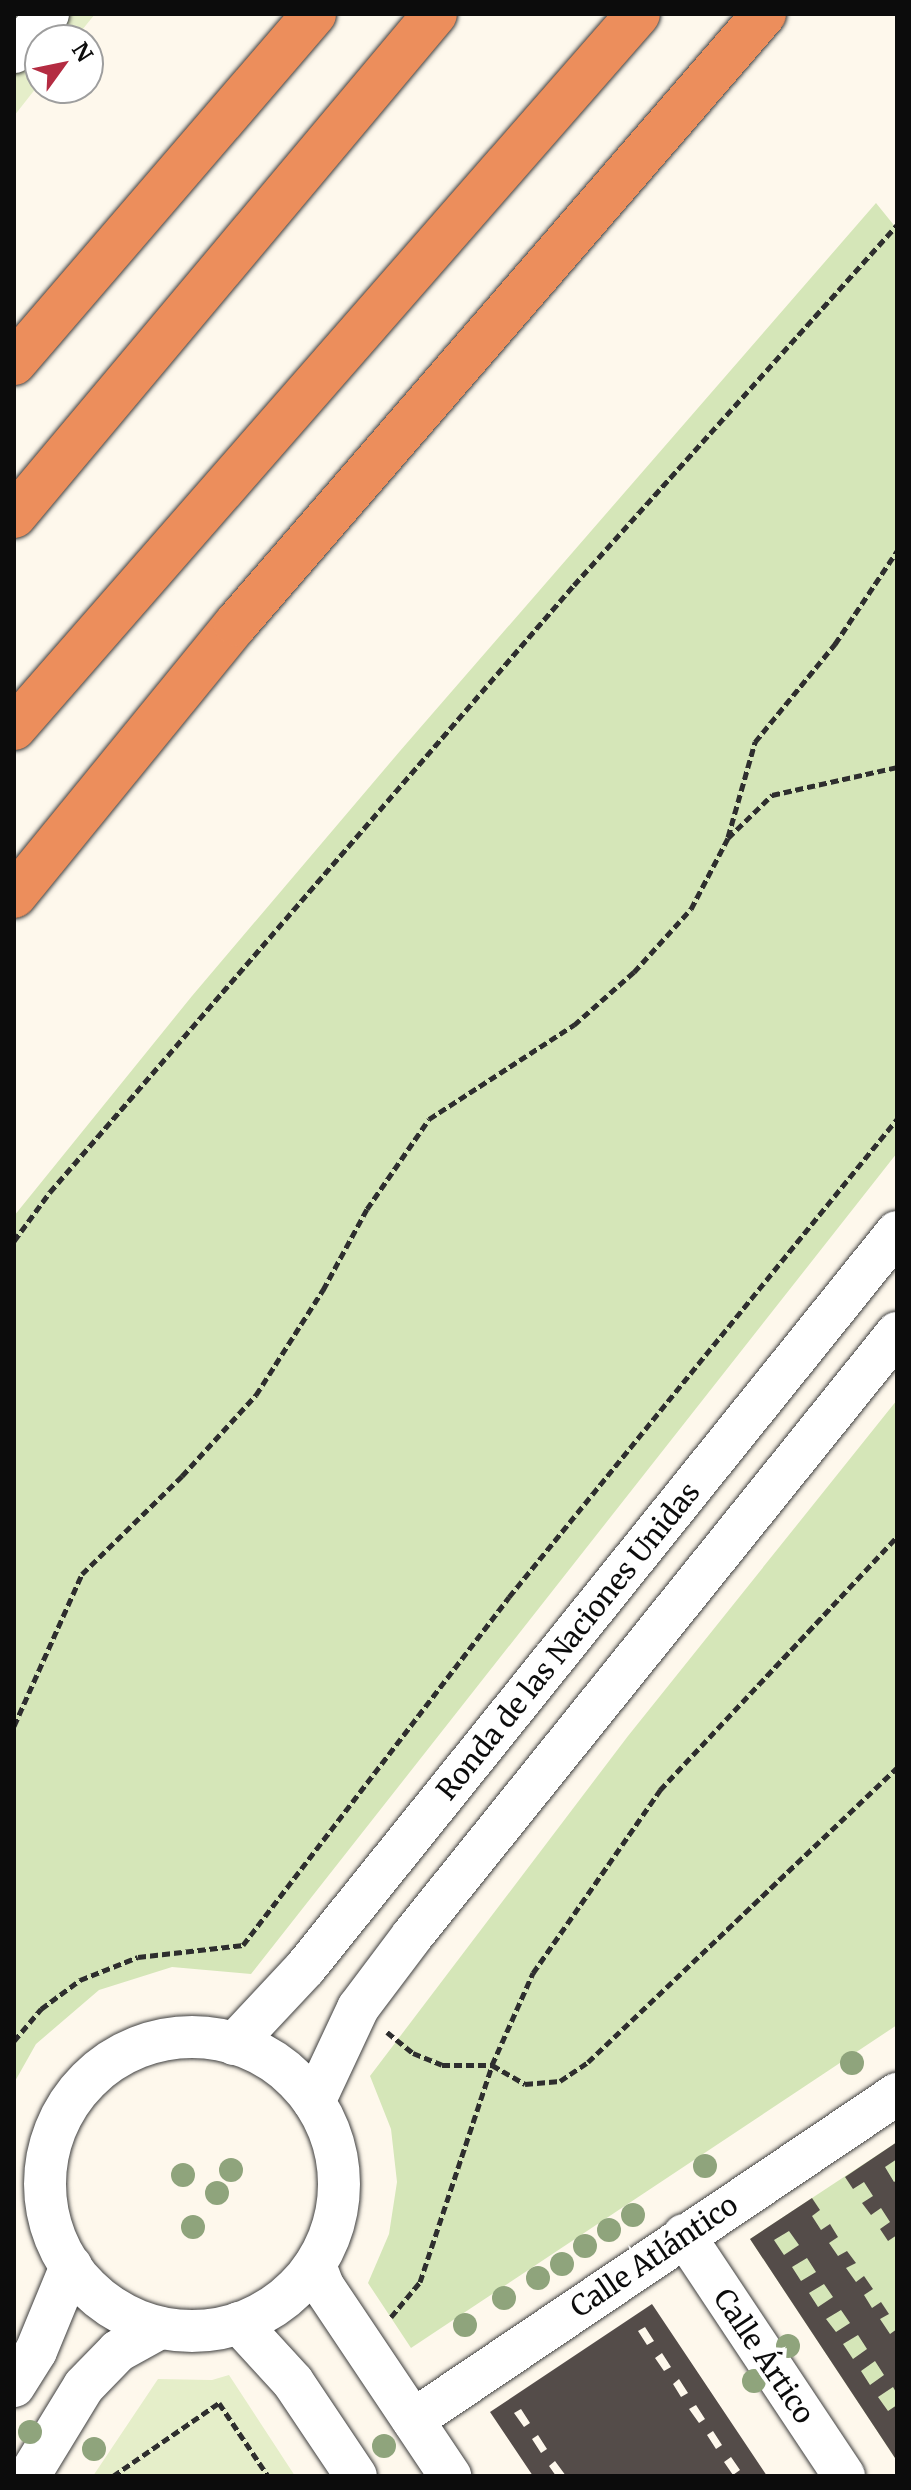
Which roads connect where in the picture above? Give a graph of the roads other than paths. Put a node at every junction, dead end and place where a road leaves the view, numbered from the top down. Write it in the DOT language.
graph roads {
  1 [pos="48,14"];
  2 [pos="314,14"];
  3 [pos="435,14"];
  4 [pos="638,14"];
  5 [pos="764,14"];
  6 [pos="798,14"];
  7 [pos="14,52"];
  8 [pos="620,181"];
  9 [pos="14,363"];
  10 [pos="14,516"];
  11 [pos="14,728"];
  12 [pos="14,896"];
  13 [pos="897,1232"];
  14 [pos="897,1333"];
  15 [pos="234,2044"];
  16 [pos="897,2094"];
  17 [pos="314,2102"];
  18 [pos="684,2235"];
  19 [pos="315,2265"];
  20 [pos="71,2266"];
  21 [pos="239,2323"];
  22 [pos="160,2328"];
  23 [pos="14,2386"];
  24 [pos="413,2420"];
  25 [pos="29,2476"];
  26 [pos="356,2476"];
  27 [pos="450,2476"];
  28 [pos="844,2476"];
  1 -- 7 [label="street"];
  2 -- 9 [label="highway"];
  3 -- 10 [label="highway"];
  4 -- 11 [label="highway"];
  5 -- 8 [label="highway"];
  6 -- 8 [label="highway"];
  8 -- 12 [label="highway"];
  13 -- 15 [label="street, Ronda de las Naciones Unidas"];
  14 -- 17 [label="street"];
  15 -- 17 [label="street"];
  15 -- 20 [label="street"];
  16 -- 18 [label="street, Calle Atlántico"];
  17 -- 19 [label="street"];
  18 -- 24 [label="street, Calle Atlántico"];
  18 -- 28 [label="street, Calle Ártico"];
  19 -- 21 [label="street"];
  19 -- 24 [label="street"];
  20 -- 22 [label="street"];
  20 -- 23 [label="street"];
  21 -- 22 [label="street"];
  21 -- 26 [label="street"];
  22 -- 25 [label="street"];
  24 -- 27 [label="street"];
}
